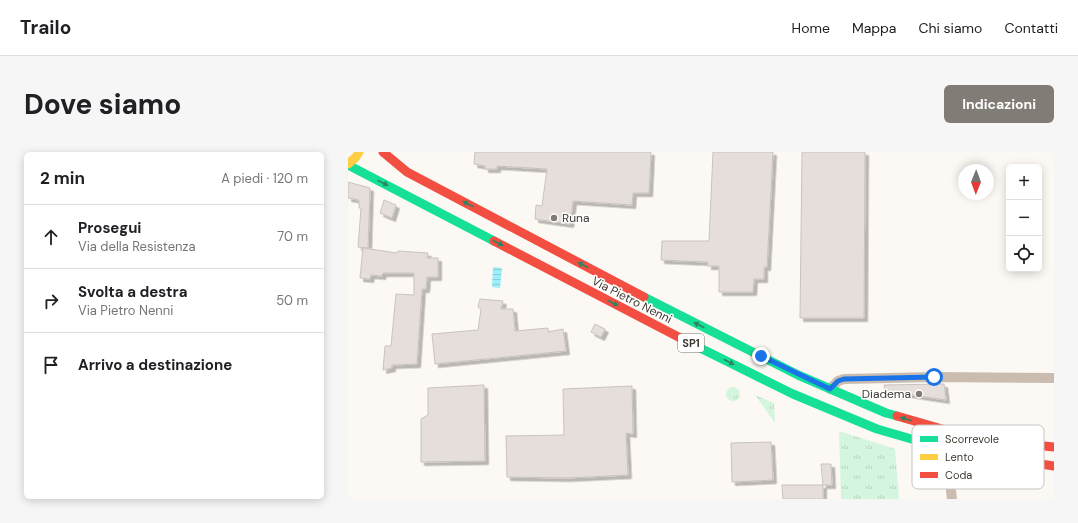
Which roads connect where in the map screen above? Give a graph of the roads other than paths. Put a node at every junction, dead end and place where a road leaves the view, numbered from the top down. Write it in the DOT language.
graph roads {
  1 [pos="359,152"];
  2 [pos="383,152"];
  3 [pos="348,165"];
  4 [pos="1054,378"];
  5 [pos="830,389"];
  6 [pos="928,425"];
  7 [pos="912,439"];
  8 [pos="1044,446"];
  9 [pos="1054,447"];
  10 [pos="1044,464"];
  11 [pos="1054,466"];
  12 [pos="951,489"];
  13 [pos="952,499"];
  1 -- 3 [label="main road"];
  5 -- 2 [label="main road, Via Pietro Nenni / SP1, one-way"];
  3 -- 7 [label="main road, Via Pietro Nenni / SP1, one-way"];
  4 -- 5 [label="street"];
  6 -- 5 [label="main road, Via Pietro Nenni / SP1, one-way"];
  9 -- 8 [label="main road, Via Pietro Nenni / SP1, one-way"];
  10 -- 11 [label="main road, Via Pietro Nenni / SP1"];
  12 -- 13 [label="street"];
}
